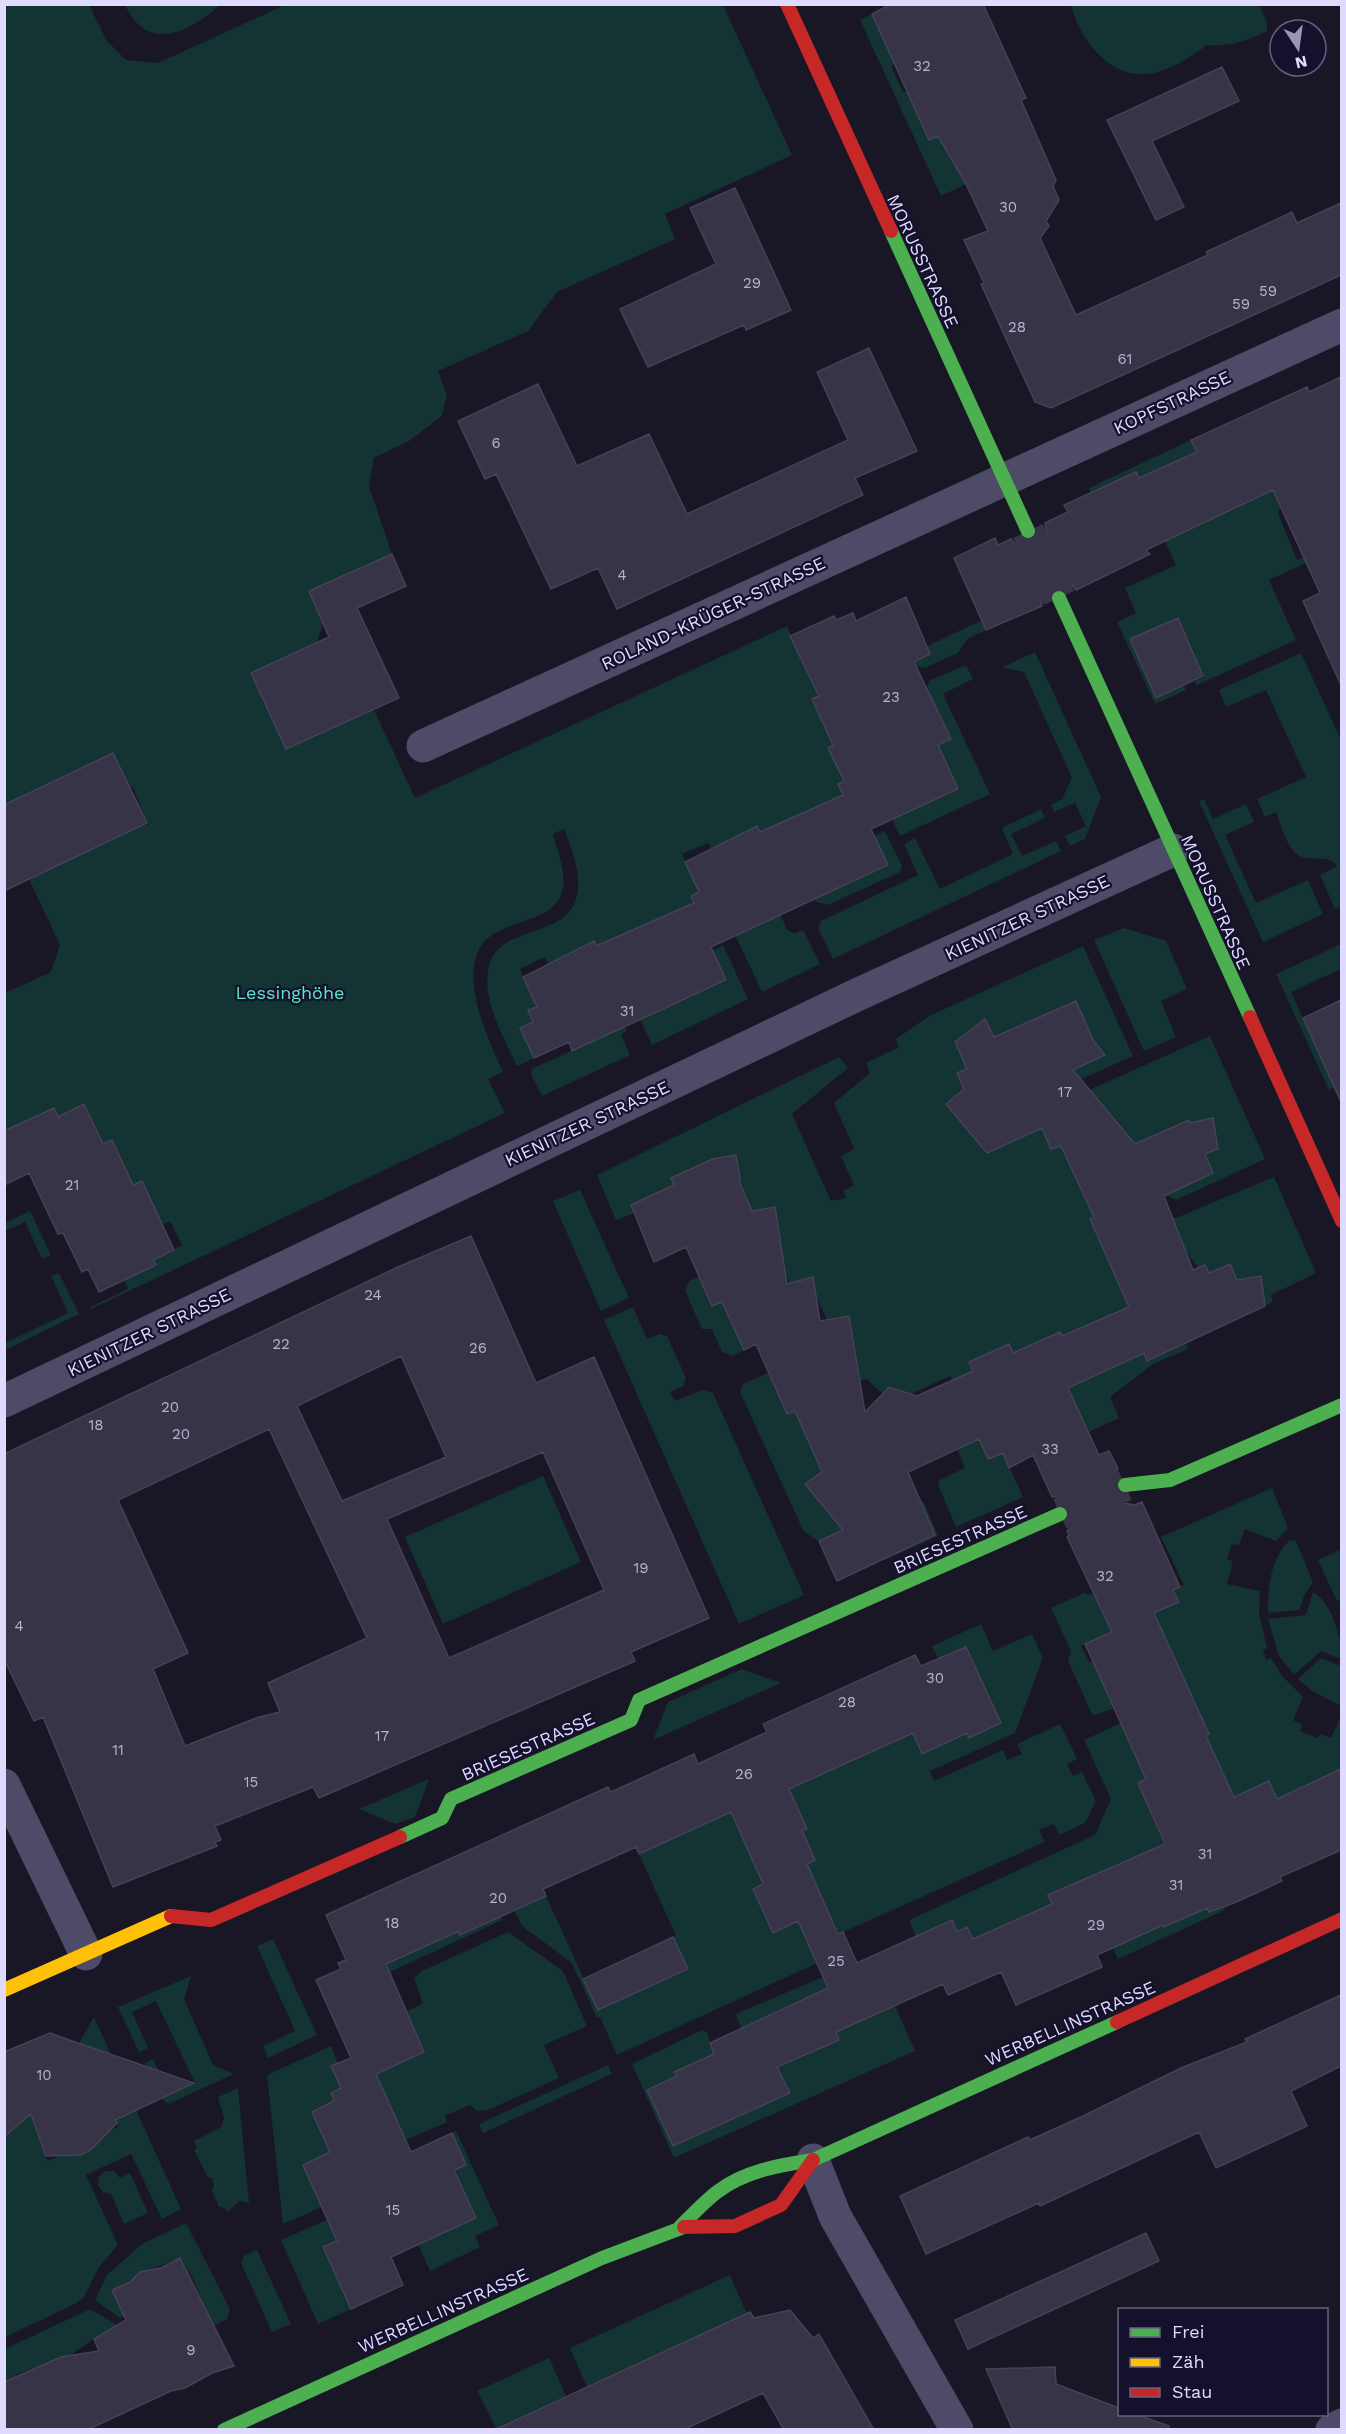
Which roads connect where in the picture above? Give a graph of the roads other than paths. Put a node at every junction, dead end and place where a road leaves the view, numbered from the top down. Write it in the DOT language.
graph roads {
  1 [pos="787,4"];
  2 [pos="1341,324"];
  3 [pos="1003,479"];
  4 [pos="1028,531"];
  5 [pos="1059,598"];
  6 [pos="423,746"];
  7 [pos="1173,850"];
  8 [pos="1341,1221"];
  9 [pos="4,1401"];
  10 [pos="1341,1405"];
  11 [pos="1125,1485"];
  12 [pos="1060,1514"];
  13 [pos="4,1785"];
  14 [pos="1341,1919"];
  15 [pos="86,1954"];
  16 [pos="4,1990"];
  17 [pos="813,2160"];
  18 [pos="680,2228"];
  19 [pos="1341,2425"];
  20 [pos="224,2430"];
  21 [pos="957,2430"];
  22 [pos="1332,2430"];
  1 -- 3 [label="street, MORUSSTRASSE"];
  2 -- 3 [label="street, KOPFSTRASSE"];
  3 -- 4 [label="street, MORUSSTRASSE"];
  3 -- 6 [label="street, ROLAND-KRÜGER-STRASSE"];
  5 -- 7 [label="street, MORUSSTRASSE"];
  7 -- 8 [label="street, MORUSSTRASSE"];
  7 -- 9 [label="street, KIENITZER STRASSE"];
  10 -- 11 [label="street"];
  12 -- 15 [label="street, BRIESESTRASSE"];
  13 -- 15 [label="street"];
  14 -- 17 [label="street, WERBELLINSTRASSE"];
  15 -- 16 [label="street, BRIESESTRASSE"];
  17 -- 18 [label="street, WERBELLINSTRASSE"];
  17 -- 18 [label="street, WERBELLINSTRASSE"];
  17 -- 21 [label="street"];
  18 -- 20 [label="street, WERBELLINSTRASSE"];
  19 -- 22 [label="street"];
}
